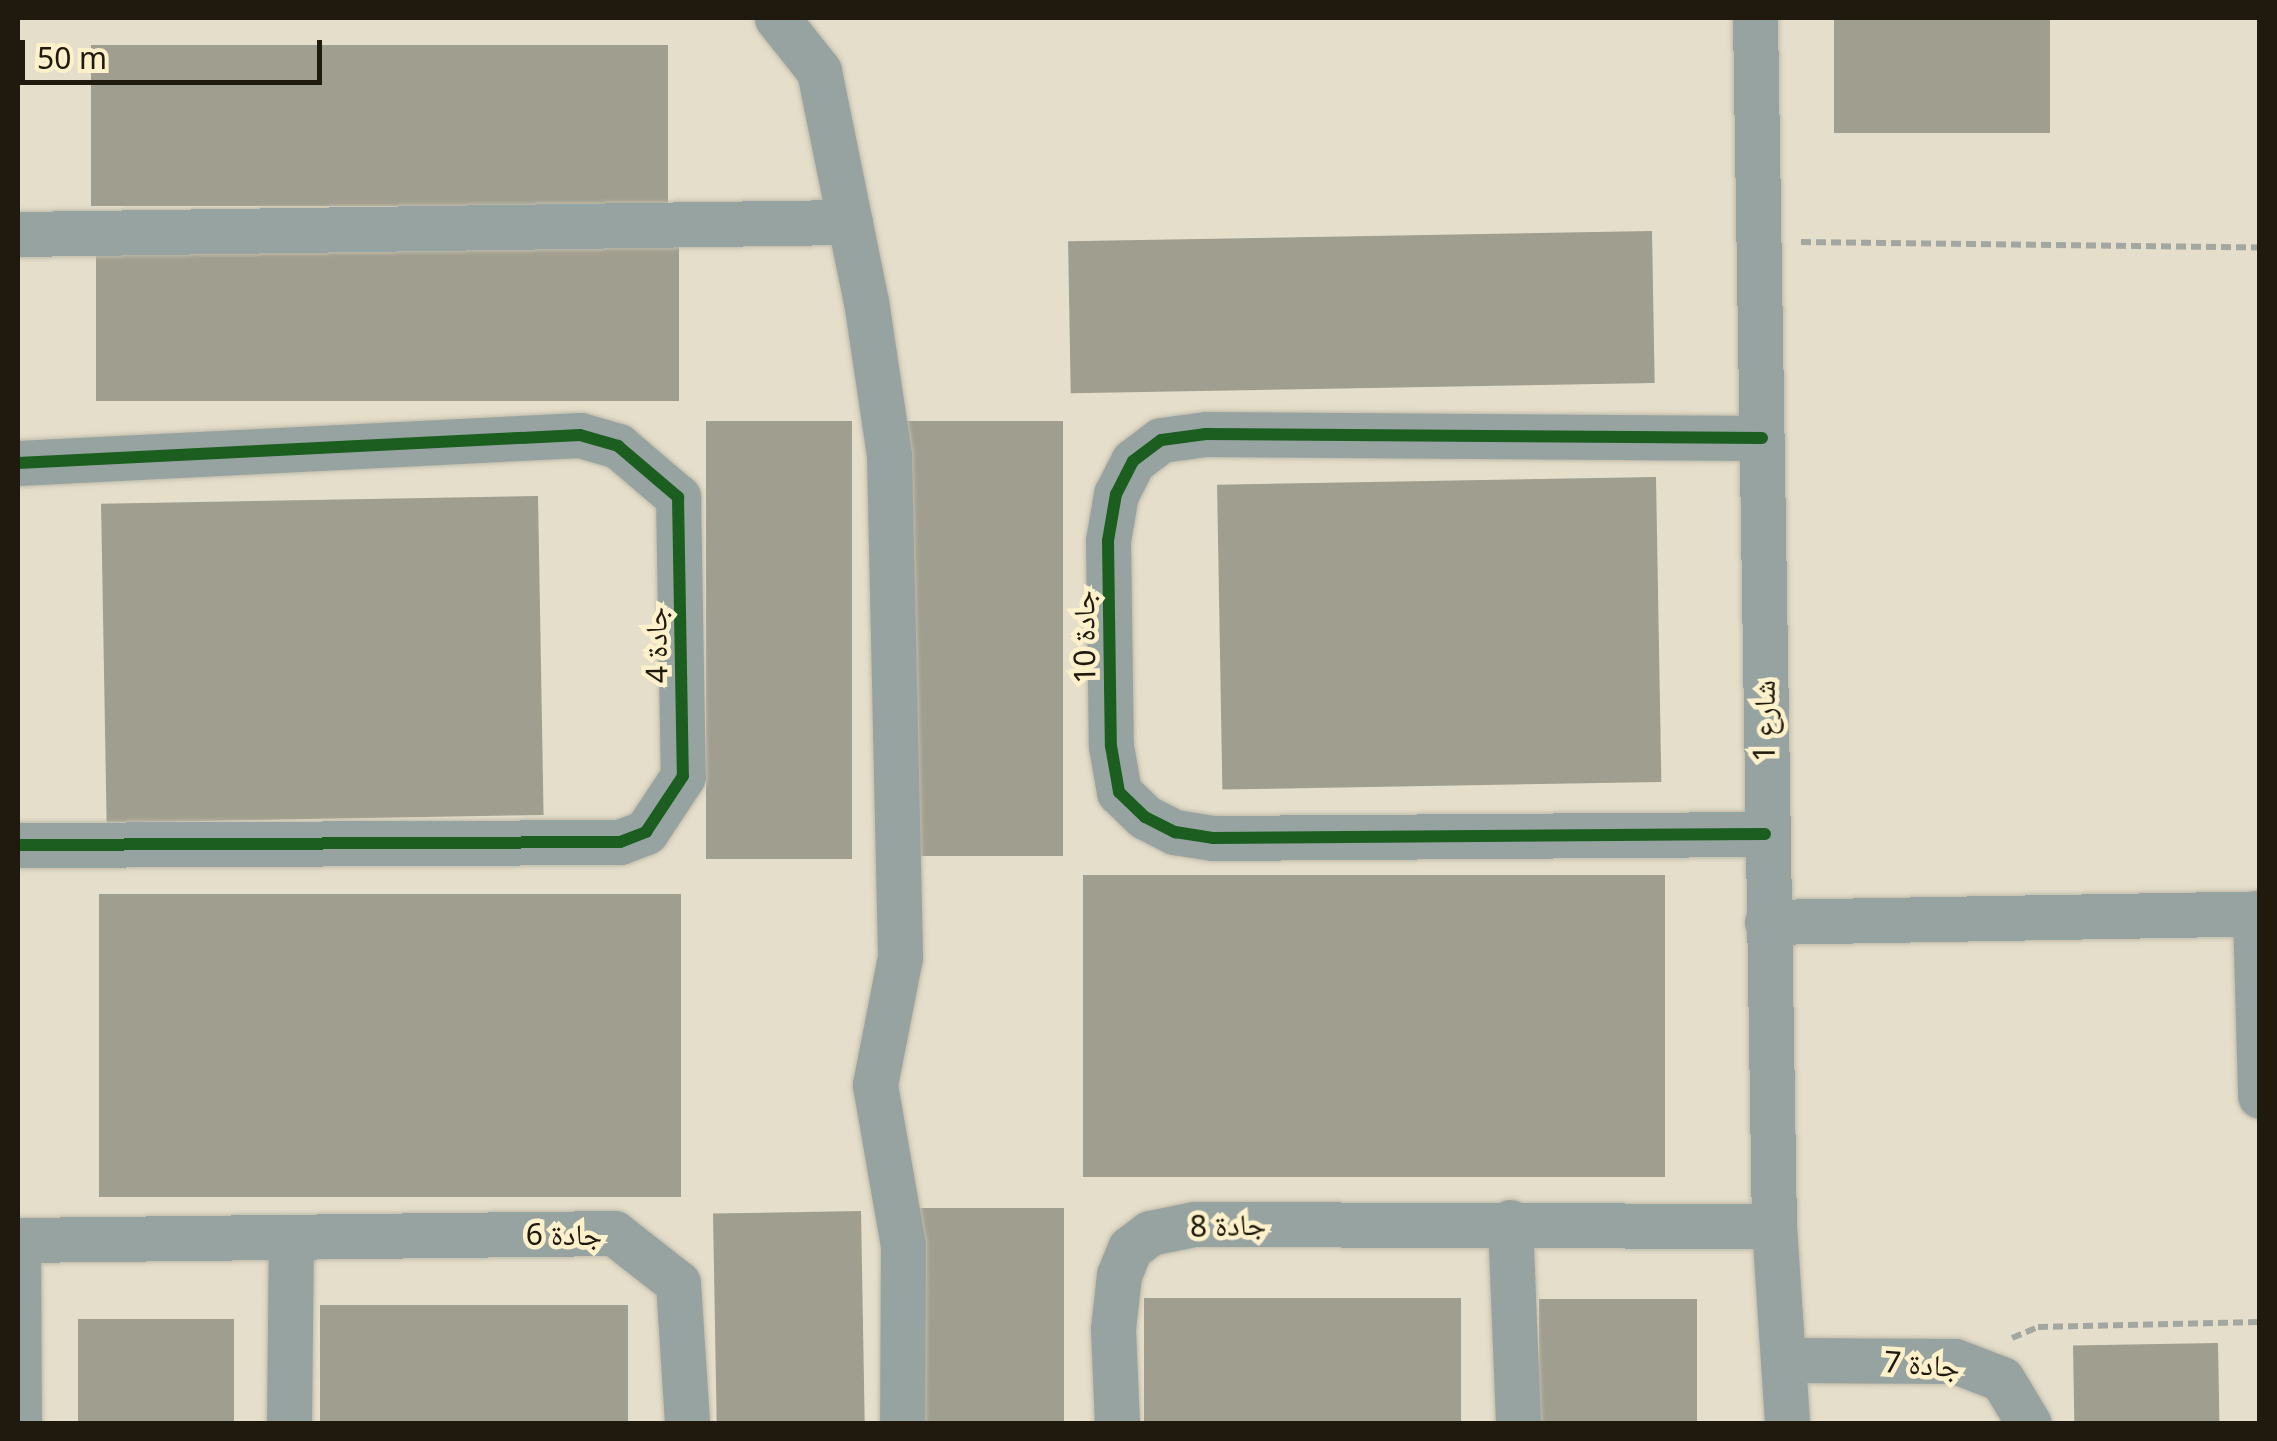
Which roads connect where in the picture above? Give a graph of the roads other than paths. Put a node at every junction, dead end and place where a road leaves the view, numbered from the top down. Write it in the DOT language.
graph roads {
  1 [pos="777,18"];
  2 [pos="1755,18"];
  3 [pos="850,222"];
  4 [pos="18,234"];
  5 [pos="1762,438"];
  6 [pos="18,463"];
  7 [pos="1765,834"];
  8 [pos="18,845"];
  9 [pos="2257,913"];
  10 [pos="1768,922"];
  11 [pos="2260,1096"];
  12 [pos="1510,1222"];
  13 [pos="1774,1226"];
  14 [pos="291,1237"];
  15 [pos="18,1241"];
  16 [pos="1787,1360"];
  17 [pos="19,1424"];
  18 [pos="289,1424"];
  19 [pos="687,1424"];
  20 [pos="902,1424"];
  21 [pos="1118,1424"];
  22 [pos="1518,1424"];
  23 [pos="1786,1424"];
  24 [pos="2029,1424"];
  1 -- 3 [label="street"];
  2 -- 5 [label="street, شارع 1"];
  3 -- 4 [label="street"];
  3 -- 20 [label="street"];
  5 -- 7 [label="street, شارع 1"];
  5 -- 7 [label="street, جادة 10"];
  6 -- 8 [label="street, جادة 4"];
  7 -- 10 [label="street, شارع 1"];
  9 -- 10 [label="street"];
  9 -- 11 [label="street"];
  10 -- 13 [label="street, شارع 1"];
  12 -- 13 [label="street, جادة 8"];
  12 -- 21 [label="street, جادة 8"];
  12 -- 22 [label="street"];
  13 -- 16 [label="street, شارع 1"];
  14 -- 15 [label="street, جادة 6"];
  14 -- 18 [label="street"];
  14 -- 19 [label="street, جادة 6"];
  15 -- 17 [label="street"];
  16 -- 23 [label="street, شارع 1"];
  16 -- 24 [label="street, جادة 7"];
}
